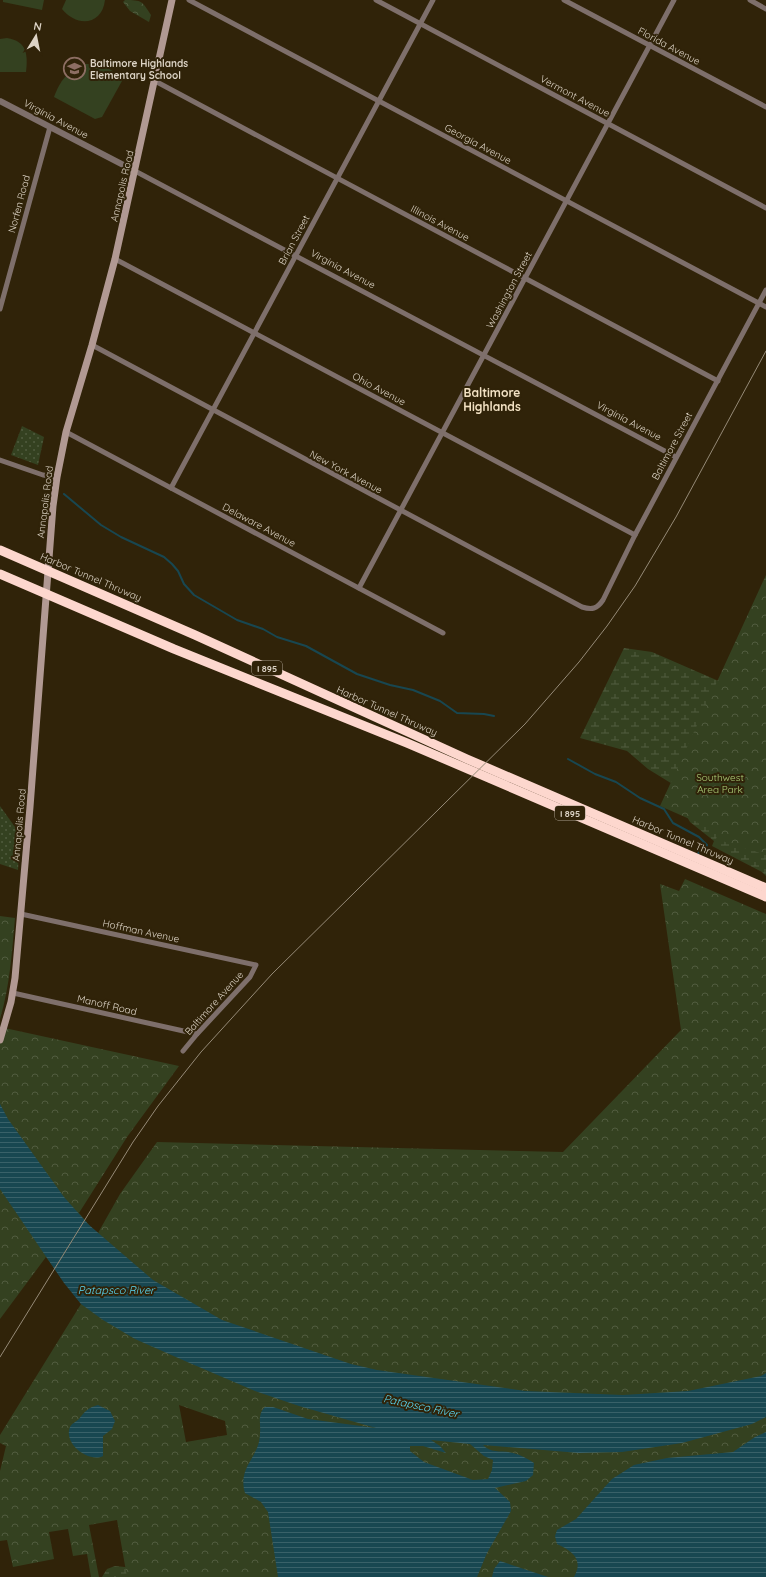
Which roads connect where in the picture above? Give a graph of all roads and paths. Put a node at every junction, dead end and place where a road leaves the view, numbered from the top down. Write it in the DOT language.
graph roads {
  1 [pos="172,0"];
  2 [pos="189,0"];
  3 [pos="376,0"];
  4 [pos="433,0"];
  5 [pos="564,0"];
  6 [pos="674,0"];
  7 [pos="750,0"];
  8 [pos="766,9"];
  9 [pos="420,24"];
  10 [pos="650,45"];
  11 [pos="155,81"];
  12 [pos="0,101"];
  13 [pos="379,101"];
  14 [pos="766,107"];
  15 [pos="608,124"];
  16 [pos="50,127"];
  17 [pos="136,171"];
  18 [pos="337,178"];
  19 [pos="566,201"];
  20 [pos="766,208"];
  21 [pos="296,255"];
  22 [pos="115,259"];
  23 [pos="525,278"];
  24 [pos="766,290"];
  25 [pos="759,304"];
  26 [pos="766,307"];
  27 [pos="0,309"];
  28 [pos="254,333"];
  29 [pos="92,345"];
  30 [pos="484,355"];
  31 [pos="718,381"];
  32 [pos="213,410"];
  33 [pos="66,432"];
  34 [pos="442,433"];
  35 [pos="676,457"];
  36 [pos="0,460"];
  37 [pos="57,477"];
  38 [pos="172,488"];
  39 [pos="400,511"];
  40 [pos="635,535"];
  41 [pos="0,550"];
  42 [pos="0,574"];
  43 [pos="359,588"];
  44 [pos="593,609"];
  45 [pos="443,633"];
  46 [pos="464,762"];
  47 [pos="646,841"];
  48 [pos="766,888"];
  49 [pos="766,897"];
  50 [pos="21,914"];
  51 [pos="256,966"];
  52 [pos="13,993"];
  53 [pos="197,1034"];
  54 [pos="0,1040"];
  55 [pos="183,1051"];
  1 -- 11 [label="main road, Annapolis Road"];
  2 -- 13 [label="street, Georgia Avenue"];
  3 -- 9 [label="street, Vermont Avenue"];
  4 -- 9 [label="street, Brian Street"];
  5 -- 10 [label="street, Florida Avenue"];
  6 -- 10 [label="street, Washington Street"];
  7 -- 8 [label="street"];
  9 -- 13 [label="street, Brian Street"];
  9 -- 15 [label="street, Vermont Avenue"];
  10 -- 14 [label="street, Florida Avenue"];
  10 -- 15 [label="street, Washington Street"];
  11 -- 17 [label="main road, Annapolis Road"];
  11 -- 18 [label="street, Illinois Avenue"];
  12 -- 16 [label="street, Virginia Avenue"];
  13 -- 18 [label="street, Brian Street"];
  13 -- 19 [label="street, Georgia Avenue"];
  15 -- 19 [label="street, Washington Street"];
  15 -- 20 [label="street, Vermont Avenue"];
  16 -- 17 [label="street, Virginia Avenue"];
  16 -- 27 [label="street, Norfen Road"];
  17 -- 21 [label="street, Virginia Avenue"];
  17 -- 22 [label="main road, Annapolis Road"];
  18 -- 21 [label="street, Brian Street"];
  18 -- 23 [label="street, Illinois Avenue"];
  19 -- 23 [label="street, Washington Street"];
  19 -- 25 [label="street, Georgia Avenue"];
  21 -- 28 [label="street, Brian Street"];
  21 -- 30 [label="street, Virginia Avenue"];
  22 -- 28 [label="street, Ohio Avenue"];
  22 -- 29 [label="main road, Annapolis Road"];
  23 -- 30 [label="street, Washington Street"];
  23 -- 31 [label="street, Illinois Avenue"];
  24 -- 25 [label="street, Baltimore Street"];
  25 -- 26 [label="street, Georgia Avenue"];
  25 -- 31 [label="street, Baltimore Street"];
  28 -- 32 [label="street, Brian Street"];
  28 -- 34 [label="street, Ohio Avenue"];
  29 -- 32 [label="street, New York Avenue"];
  29 -- 33 [label="main road, Annapolis Road"];
  30 -- 34 [label="street, Washington Street"];
  30 -- 35 [label="street, Virginia Avenue"];
  31 -- 35 [label="street, Baltimore Street"];
  32 -- 38 [label="street, Brian Street"];
  32 -- 39 [label="street, New York Avenue"];
  33 -- 37 [label="main road, Annapolis Road"];
  33 -- 38 [label="street, Delaware Avenue"];
  34 -- 39 [label="street, Washington Street"];
  34 -- 40 [label="street, Ohio Avenue"];
  35 -- 40 [label="street, Baltimore Street"];
  36 -- 37 [label="street"];
  37 -- 50 [label="main road, Annapolis Road"];
  38 -- 43 [label="street, Delaware Avenue"];
  39 -- 43 [label="street, Washington Street"];
  39 -- 44 [label="street, New York Avenue"];
  40 -- 44 [label="street, Baltimore Street"];
  41 -- 46 [label="highway, Harbor Tunnel Thruway / I 895"];
  42 -- 46 [label="highway, Harbor Tunnel Thruway / I 895"];
  43 -- 45 [label="street, Delaware Avenue"];
  46 -- 47 [label="highway, Harbor Tunnel Thruway / I 895"];
  47 -- 48 [label="highway, Harbor Tunnel Thruway / I 895"];
  47 -- 49 [label="highway, Harbor Tunnel Thruway / I 895"];
  50 -- 51 [label="street, Hoffman Avenue"];
  50 -- 52 [label="main road, Annapolis Road"];
  51 -- 53 [label="street, Baltimore Avenue"];
  52 -- 53 [label="street, Manoff Road"];
  52 -- 54 [label="main road, Annapolis Road"];
  53 -- 55 [label="street, Baltimore Avenue"];
}
